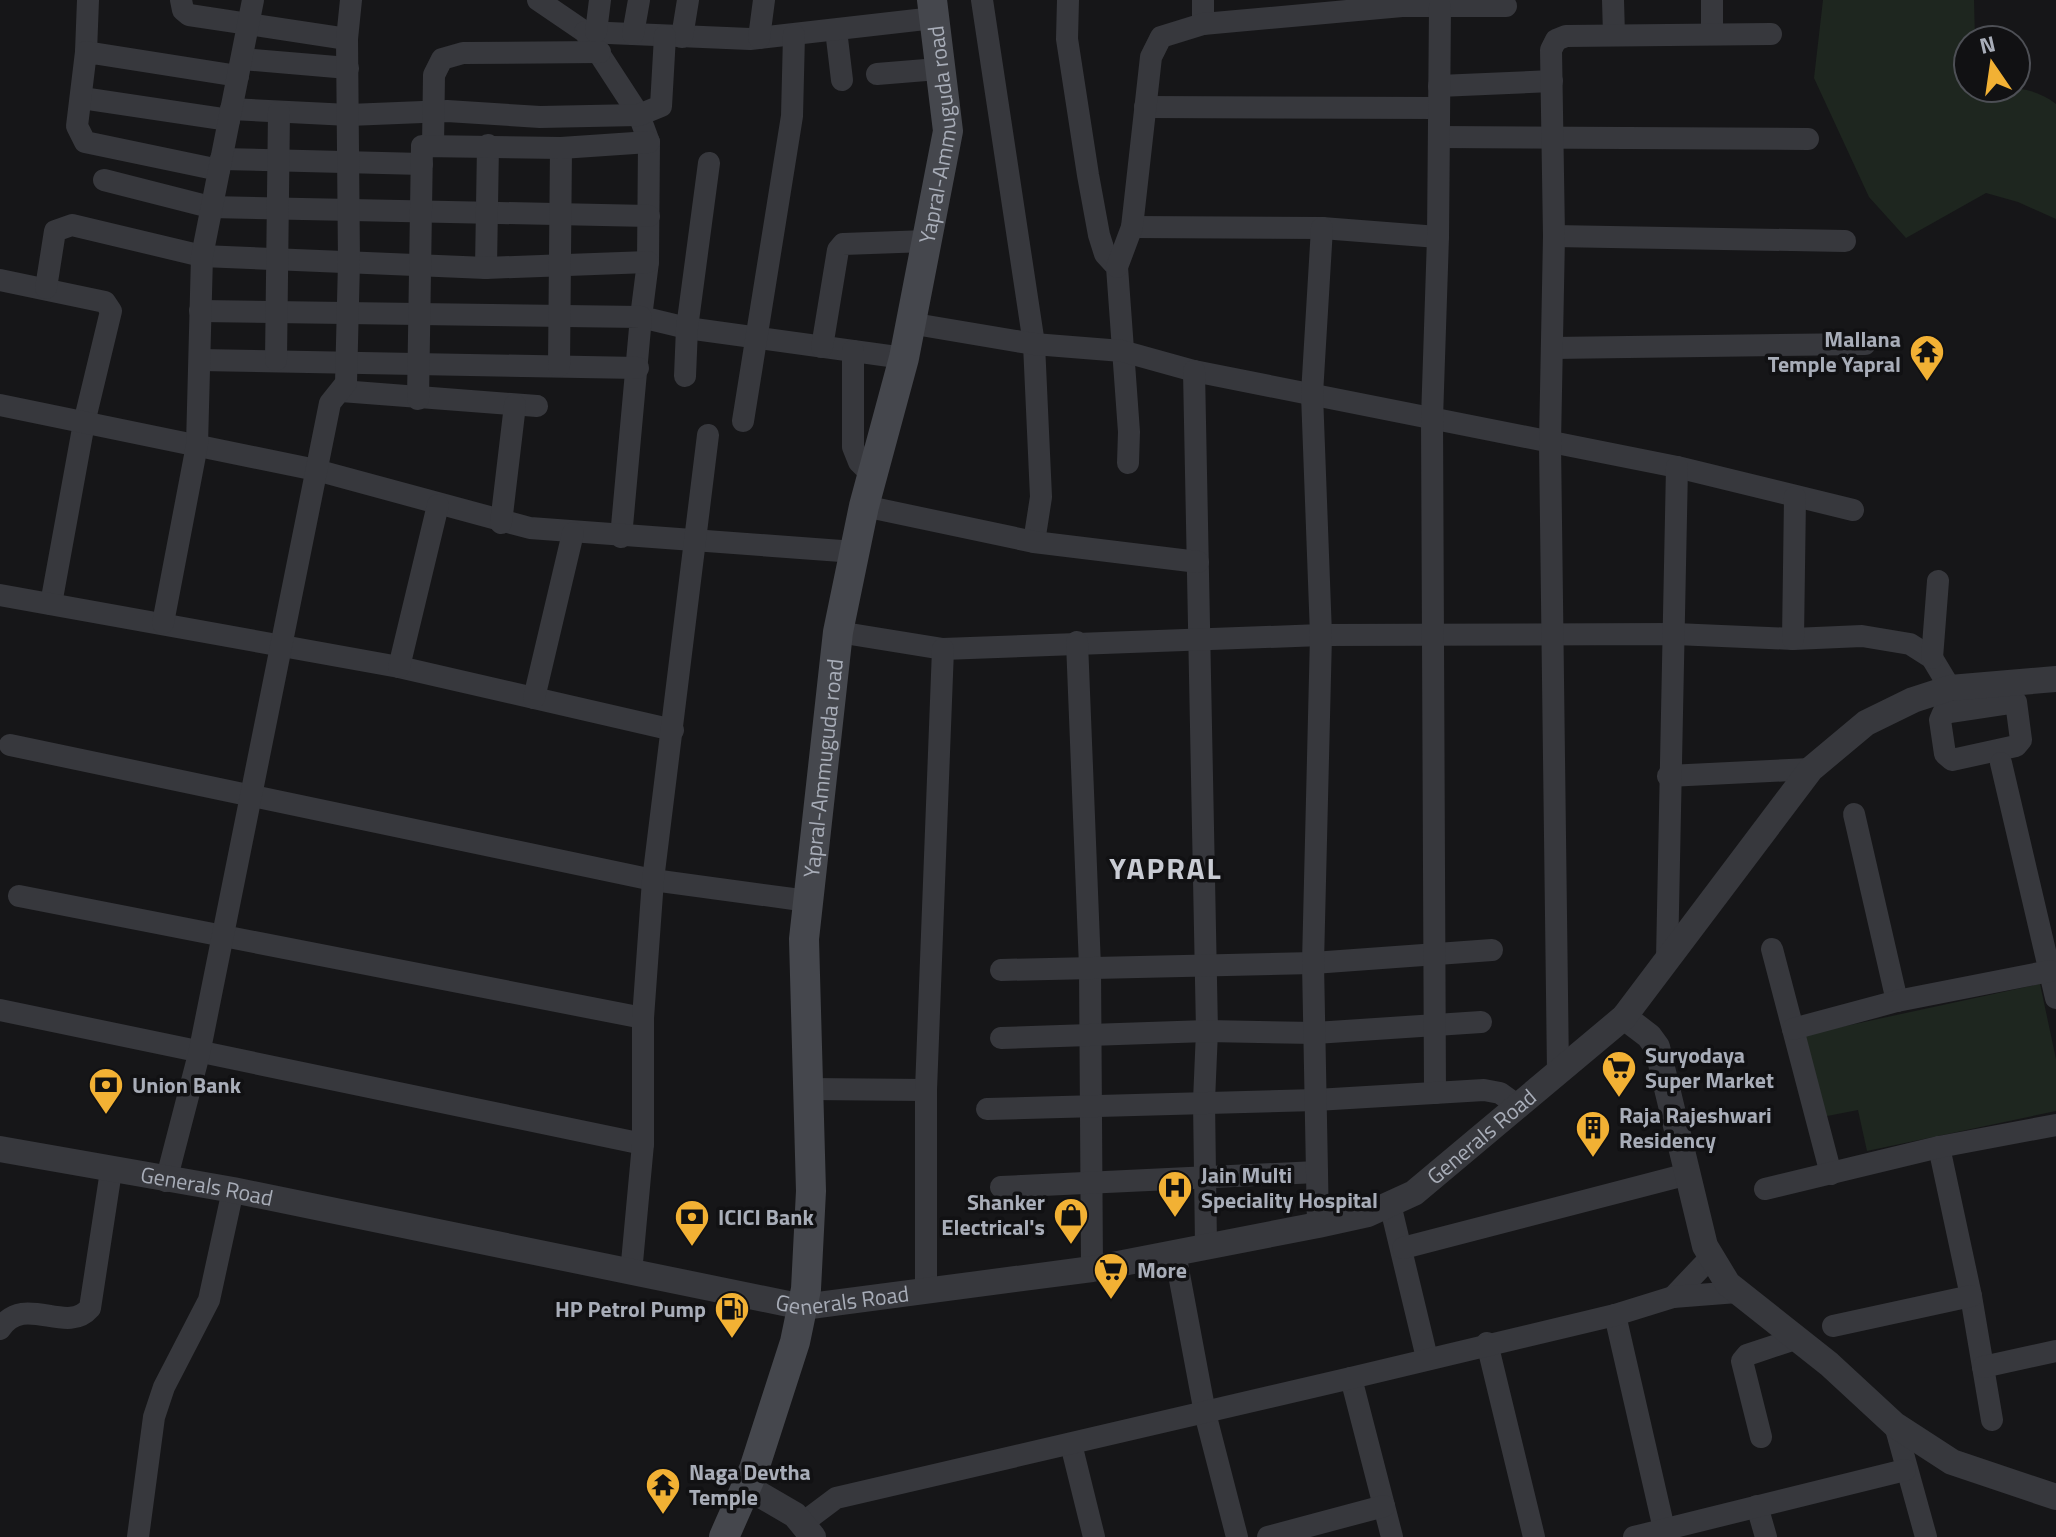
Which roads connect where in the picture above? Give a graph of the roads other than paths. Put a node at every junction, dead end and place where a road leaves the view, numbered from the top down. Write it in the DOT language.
graph roads {
  1 [pos="88,0"];
  2 [pos="181,0"];
  3 [pos="253,0"];
  4 [pos="351,0"];
  5 [pos="600,0"];
  6 [pos="639,0"];
  7 [pos="688,0"];
  8 [pos="764,0"];
  9 [pos="982,0"];
  10 [pos="1068,0"];
  11 [pos="1203,0"];
  12 [pos="1613,0"];
  13 [pos="1712,0"];
  14 [pos="540,1"];
  15 [pos="1402,3"];
  16 [pos="1506,6"];
  17 [pos="1440,7"];
  18 [pos="933,9"];
  19 [pos="1203,24"];
  20 [pos="248,26"];
  21 [pos="836,30"];
  22 [pos="633,34"];
  23 [pos="1712,34"];
  24 [pos="1771,34"];
  25 [pos="794,35"];
  26 [pos="1614,35"];
  27 [pos="674,36"];
  28 [pos="759,38"];
  29 [pos="347,39"];
  30 [pos="594,39"];
  31 [pos="86,52"];
  32 [pos="240,67"];
  33 [pos="348,68"];
  34 [pos="938,69"];
  35 [pos="877,74"];
  36 [pos="842,80"];
  37 [pos="1552,81"];
  38 [pos="1439,97"];
  39 [pos="82,98"];
  40 [pos="1145,107"];
  41 [pos="279,112"];
  42 [pos="431,112"];
  43 [pos="230,115"];
  44 [pos="349,115"];
  45 [pos="639,115"];
  46 [pos="1439,137"];
  47 [pos="1553,138"];
  48 [pos="1808,139"];
  49 [pos="649,142"];
  50 [pos="488,145"];
  51 [pos="561,148"];
  52 [pos="428,155"];
  53 [pos="349,160"];
  54 [pos="277,163"];
  55 [pos="709,163"];
  56 [pos="220,164"];
  57 [pos="104,180"];
  58 [pos="210,207"];
  59 [pos="278,209"];
  60 [pos="349,211"];
  61 [pos="421,212"];
  62 [pos="485,213"];
  63 [pos="561,215"];
  64 [pos="649,216"];
  65 [pos="1132,227"];
  66 [pos="1322,228"];
  67 [pos="1554,236"];
  68 [pos="1438,237"];
  69 [pos="927,241"];
  70 [pos="1845,241"];
  71 [pos="202,256"];
  72 [pos="277,259"];
  73 [pos="349,262"];
  74 [pos="648,262"];
  75 [pos="421,265"];
  76 [pos="560,266"];
  77 [pos="1117,267"];
  78 [pos="486,268"];
  79 [pos="0,280"];
  80 [pos="46,288"];
  81 [pos="200,311"];
  82 [pos="276,311"];
  83 [pos="347,312"];
  84 [pos="420,313"];
  85 [pos="559,315"];
  86 [pos="641,317"];
  87 [pos="909,323"];
  88 [pos="687,328"];
  89 [pos="755,338"];
  90 [pos="1034,344"];
  91 [pos="1865,344"];
  92 [pos="822,347"];
  93 [pos="1552,348"];
  94 [pos="853,351"];
  95 [pos="1122,351"];
  96 [pos="904,358"];
  97 [pos="200,360"];
  98 [pos="276,360"];
  99 [pos="345,361"];
  100 [pos="419,362"];
  101 [pos="559,366"];
  102 [pos="638,368"];
  103 [pos="1194,371"];
  104 [pos="685,376"];
  105 [pos="341,391"];
  106 [pos="1312,394"];
  107 [pos="418,399"];
  108 [pos="0,405"];
  109 [pos="1432,419"];
  110 [pos="743,421"];
  111 [pos="84,423"];
  112 [pos="708,435"];
  113 [pos="1550,443"];
  114 [pos="197,445"];
  115 [pos="1128,463"];
  116 [pos="1677,467"];
  117 [pos="316,470"];
  118 [pos="873,476"];
  119 [pos="1795,497"];
  120 [pos="438,505"];
  121 [pos="864,506"];
  122 [pos="1853,510"];
  123 [pos="501,523"];
  124 [pos="573,533"];
  125 [pos="621,537"];
  126 [pos="696,542"];
  127 [pos="1034,542"];
  128 [pos="855,552"];
  129 [pos="1198,562"];
  130 [pos="1938,581"];
  131 [pos="0,595"];
  132 [pos="51,604"];
  133 [pos="163,623"];
  134 [pos="838,632"];
  135 [pos="1675,634"];
  136 [pos="1321,635"];
  137 [pos="1433,637"];
  138 [pos="1554,637"];
  139 [pos="1793,639"];
  140 [pos="1200,641"];
  141 [pos="1077,642"];
  142 [pos="281,646"];
  143 [pos="943,649"];
  144 [pos="1932,658"];
  145 [pos="399,667"];
  146 [pos="2056,679"];
  147 [pos="2015,692"];
  148 [pos="1960,694"];
  149 [pos="534,698"];
  150 [pos="673,730"];
  151 [pos="10,745"];
  152 [pos="2001,763"];
  153 [pos="1811,769"];
  154 [pos="1668,776"];
  155 [pos="250,795"];
  156 [pos="1854,814"];
  157 [pos="653,880"];
  158 [pos="19,896"];
  159 [pos="808,901"];
  160 [pos="222,935"];
  161 [pos="1772,949"];
  162 [pos="1492,950"];
  163 [pos="1432,953"];
  164 [pos="1667,959"];
  165 [pos="1313,963"];
  166 [pos="1205,965"];
  167 [pos="1090,967"];
  168 [pos="1001,970"];
  169 [pos="2050,971"];
  170 [pos="2056,998"];
  171 [pos="1897,1001"];
  172 [pos="0,1010"];
  173 [pos="1624,1017"];
  174 [pos="643,1018"];
  175 [pos="1481,1022"];
  176 [pos="1435,1025"];
  177 [pos="1793,1029"];
  178 [pos="1207,1031"];
  179 [pos="1315,1033"];
  180 [pos="1089,1035"];
  181 [pos="1001,1038"];
  182 [pos="199,1054"];
  183 [pos="1558,1072"];
  184 [pos="809,1089"];
  185 [pos="926,1090"];
  186 [pos="1435,1093"];
  187 [pos="1316,1100"];
  188 [pos="1204,1101"];
  189 [pos="1518,1106"];
  190 [pos="1091,1108"];
  191 [pos="987,1109"];
  192 [pos="2056,1125"];
  193 [pos="643,1144"];
  194 [pos="1939,1147"];
  195 [pos="0,1149"];
  196 [pos="111,1171"];
  197 [pos="1317,1172"];
  198 [pos="1688,1174"];
  199 [pos="1831,1174"];
  200 [pos="1204,1175"];
  201 [pos="166,1181"];
  202 [pos="1090,1184"];
  203 [pos="1001,1187"];
  204 [pos="1765,1189"];
  205 [pos="233,1190"];
  206 [pos="1390,1204"];
  207 [pos="1318,1225"];
  208 [pos="1206,1245"];
  209 [pos="1403,1248"];
  210 [pos="1175,1253"];
  211 [pos="1710,1258"];
  212 [pos="1092,1269"];
  213 [pos="631,1273"];
  214 [pos="926,1292"];
  215 [pos="1737,1292"];
  216 [pos="1971,1296"];
  217 [pos="1673,1297"];
  218 [pos="803,1307"];
  219 [pos="1615,1315"];
  220 [pos="1833,1326"];
  221 [pos="0,1329"];
  222 [pos="1795,1339"];
  223 [pos="1487,1343"];
  224 [pos="2056,1351"];
  225 [pos="1427,1358"];
  226 [pos="1983,1367"];
  227 [pos="1351,1378"];
  228 [pos="1205,1413"];
  229 [pos="1992,1420"];
  230 [pos="1895,1425"];
  231 [pos="1761,1437"];
  232 [pos="1071,1444"];
  233 [pos="1905,1470"];
  234 [pos="747,1487"];
  235 [pos="2056,1497"];
  236 [pos="1757,1506"];
  237 [pos="1378,1507"];
  238 [pos="808,1529"];
  239 [pos="1664,1529"];
  240 [pos="138,1537"];
  241 [pos="724,1537"];
  242 [pos="1094,1537"];
  243 [pos="1237,1537"];
  244 [pos="1268,1537"];
  245 [pos="1379,1537"];
  246 [pos="1392,1537"];
  247 [pos="1534,1537"];
  248 [pos="1634,1537"];
  249 [pos="1766,1537"];
  250 [pos="1926,1537"];
  1 -- 31 [label="street"];
  2 -- 20 [label="street"];
  3 -- 20 [label="street"];
  4 -- 29 [label="street"];
  5 -- 30 [label="street"];
  6 -- 22 [label="street"];
  7 -- 27 [label="street"];
  8 -- 28 [label="street"];
  9 -- 90 [label="street"];
  10 -- 77 [label="street"];
  11 -- 19 [label="street"];
  12 -- 26 [label="street"];
  13 -- 23 [label="street"];
  14 -- 30 [label="street"];
  15 -- 17 [label="street"];
  15 -- 19 [label="street"];
  16 -- 17 [label="street"];
  17 -- 38 [label="street"];
  18 -- 21 [label="street"];
  18 -- 34 [label="main road, Yapral-Ammuguda road"];
  19 -- 40 [label="street"];
  20 -- 29 [label="street"];
  20 -- 32 [label="street"];
  21 -- 25 [label="street"];
  21 -- 36 [label="street"];
  22 -- 27 [label="street"];
  22 -- 30 [label="street"];
  23 -- 24 [label="street"];
  23 -- 26 [label="street"];
  25 -- 28 [label="street"];
  25 -- 89 [label="street"];
  26 -- 37 [label="street"];
  27 -- 28 [label="street"];
  27 -- 45 [label="street"];
  29 -- 33 [label="street"];
  30 -- 42 [label="street"];
  30 -- 45 [label="street"];
  31 -- 32 [label="street"];
  31 -- 39 [label="street"];
  32 -- 33 [label="street"];
  32 -- 43 [label="street"];
  33 -- 44 [label="street"];
  34 -- 35 [label="street"];
  34 -- 69 [label="main road, Yapral-Ammuguda road"];
  37 -- 38 [label="street"];
  37 -- 47 [label="street"];
  38 -- 40 [label="street"];
  38 -- 46 [label="street"];
  39 -- 43 [label="street"];
  39 -- 56 [label="street"];
  40 -- 65 [label="street"];
  41 -- 43 [label="street"];
  41 -- 44 [label="street"];
  41 -- 54 [label="street"];
  42 -- 44 [label="street"];
  42 -- 45 [label="street"];
  42 -- 52 [label="street"];
  43 -- 56 [label="street"];
  44 -- 53 [label="street"];
  45 -- 49 [label="street"];
  46 -- 47 [label="street"];
  46 -- 68 [label="street"];
  47 -- 48 [label="street"];
  47 -- 67 [label="street"];
  49 -- 51 [label="street"];
  49 -- 64 [label="street"];
  50 -- 51 [label="street"];
  50 -- 52 [label="street"];
  50 -- 62 [label="street"];
  51 -- 63 [label="street"];
  52 -- 53 [label="street"];
  52 -- 61 [label="street"];
  53 -- 54 [label="street"];
  53 -- 60 [label="street"];
  54 -- 56 [label="street"];
  54 -- 59 [label="street"];
  55 -- 88 [label="street"];
  56 -- 58 [label="street"];
  57 -- 58 [label="street"];
  58 -- 59 [label="street"];
  58 -- 71 [label="street"];
  59 -- 60 [label="street"];
  59 -- 72 [label="street"];
  60 -- 61 [label="street"];
  60 -- 73 [label="street"];
  61 -- 62 [label="street"];
  61 -- 75 [label="street"];
  62 -- 63 [label="street"];
  62 -- 78 [label="street"];
  63 -- 64 [label="street"];
  63 -- 76 [label="street"];
  64 -- 74 [label="street"];
  65 -- 66 [label="street"];
  65 -- 77 [label="street"];
  66 -- 68 [label="street"];
  66 -- 106 [label="street"];
  67 -- 70 [label="street"];
  67 -- 93 [label="street"];
  68 -- 109 [label="street"];
  69 -- 87 [label="main road, Yapral-Ammuguda road"];
  69 -- 92 [label="street"];
  71 -- 72 [label="street"];
  71 -- 80 [label="street"];
  71 -- 81 [label="street"];
  72 -- 73 [label="street"];
  72 -- 82 [label="street"];
  73 -- 75 [label="street"];
  73 -- 83 [label="street"];
  74 -- 76 [label="street"];
  74 -- 86 [label="street"];
  75 -- 78 [label="street"];
  75 -- 84 [label="street"];
  76 -- 78 [label="street"];
  76 -- 85 [label="street"];
  77 -- 95 [label="street"];
  79 -- 80 [label="street"];
  80 -- 111 [label="street"];
  81 -- 82 [label="street"];
  81 -- 97 [label="street"];
  82 -- 83 [label="street"];
  82 -- 98 [label="street"];
  83 -- 84 [label="street"];
  83 -- 99 [label="street"];
  84 -- 85 [label="street"];
  84 -- 100 [label="street"];
  85 -- 86 [label="street"];
  85 -- 101 [label="street"];
  86 -- 88 [label="street"];
  86 -- 102 [label="street"];
  87 -- 90 [label="street"];
  87 -- 96 [label="main road, Yapral-Ammuguda road"];
  88 -- 89 [label="street"];
  88 -- 104 [label="street"];
  89 -- 92 [label="street"];
  89 -- 110 [label="street"];
  90 -- 95 [label="street"];
  90 -- 127 [label="street"];
  91 -- 93 [label="street"];
  92 -- 94 [label="street"];
  93 -- 113 [label="street"];
  94 -- 96 [label="street"];
  94 -- 118 [label="street"];
  95 -- 103 [label="street"];
  95 -- 115 [label="street"];
  96 -- 118 [label="main road, Yapral-Ammuguda road"];
  97 -- 98 [label="street"];
  97 -- 114 [label="street"];
  98 -- 99 [label="street"];
  99 -- 100 [label="street"];
  99 -- 105 [label="street"];
  100 -- 101 [label="street"];
  100 -- 107 [label="street"];
  101 -- 102 [label="street"];
  102 -- 125 [label="street"];
  103 -- 106 [label="street"];
  103 -- 129 [label="street"];
  105 -- 107 [label="street"];
  105 -- 117 [label="street"];
  106 -- 109 [label="street"];
  106 -- 136 [label="street"];
  107 -- 123 [label="street"];
  108 -- 111 [label="street"];
  109 -- 113 [label="street"];
  109 -- 137 [label="street"];
  111 -- 114 [label="street"];
  111 -- 132 [label="street"];
  112 -- 126 [label="street"];
  113 -- 116 [label="street"];
  113 -- 138 [label="street"];
  114 -- 117 [label="street"];
  114 -- 133 [label="street"];
  116 -- 119 [label="street"];
  116 -- 135 [label="street"];
  117 -- 120 [label="street"];
  117 -- 142 [label="street"];
  118 -- 121 [label="main road, Yapral-Ammuguda road"];
  119 -- 122 [label="street"];
  119 -- 139 [label="street"];
  120 -- 123 [label="street"];
  120 -- 145 [label="street"];
  121 -- 127 [label="street"];
  121 -- 128 [label="main road, Yapral-Ammuguda road"];
  123 -- 124 [label="street"];
  124 -- 125 [label="street"];
  124 -- 149 [label="street"];
  125 -- 126 [label="street"];
  126 -- 128 [label="street"];
  126 -- 150 [label="street"];
  127 -- 129 [label="street"];
  128 -- 134 [label="main road, Yapral-Ammuguda road"];
  129 -- 140 [label="street"];
  130 -- 144 [label="street"];
  131 -- 132 [label="street"];
  132 -- 133 [label="street"];
  133 -- 142 [label="street"];
  134 -- 143 [label="street"];
  134 -- 159 [label="main road, Yapral-Ammuguda road"];
  135 -- 138 [label="street"];
  135 -- 139 [label="street"];
  135 -- 154 [label="street"];
  136 -- 137 [label="street"];
  136 -- 140 [label="street"];
  136 -- 165 [label="street"];
  137 -- 138 [label="street"];
  137 -- 163 [label="street"];
  138 -- 183 [label="street"];
  139 -- 144 [label="street"];
  140 -- 141 [label="street"];
  140 -- 166 [label="street"];
  141 -- 143 [label="street"];
  141 -- 167 [label="street"];
  142 -- 145 [label="street"];
  142 -- 155 [label="street"];
  143 -- 185 [label="street"];
  144 -- 148 [label="street"];
  145 -- 149 [label="street"];
  146 -- 147 [label="street, Generals Road"];
  147 -- 148 [label="street, Generals Road"];
  147 -- 148 [label="street"];
  148 -- 153 [label="street, Generals Road"];
  149 -- 150 [label="street"];
  150 -- 157 [label="street"];
  151 -- 155 [label="street"];
  152 -- 169 [label="street"];
  153 -- 154 [label="street"];
  153 -- 164 [label="street, Generals Road"];
  154 -- 164 [label="street"];
  155 -- 157 [label="street"];
  155 -- 160 [label="street"];
  156 -- 171 [label="street"];
  157 -- 159 [label="street"];
  157 -- 174 [label="street"];
  158 -- 160 [label="street"];
  159 -- 184 [label="main road, Yapral-Ammuguda road"];
  160 -- 174 [label="street"];
  160 -- 182 [label="street"];
  161 -- 177 [label="street"];
  162 -- 163 [label="street"];
  163 -- 165 [label="street"];
  163 -- 176 [label="street"];
  164 -- 173 [label="street, Generals Road"];
  165 -- 166 [label="street"];
  165 -- 179 [label="street"];
  166 -- 167 [label="street"];
  166 -- 178 [label="street"];
  167 -- 168 [label="street"];
  167 -- 180 [label="street"];
  169 -- 170 [label="street"];
  169 -- 171 [label="street"];
  171 -- 177 [label="street"];
  172 -- 182 [label="street"];
  173 -- 183 [label="street, Generals Road"];
  173 -- 198 [label="street"];
  174 -- 193 [label="street"];
  175 -- 176 [label="street"];
  176 -- 179 [label="street"];
  176 -- 186 [label="street"];
  177 -- 199 [label="street"];
  178 -- 179 [label="street"];
  178 -- 180 [label="street"];
  178 -- 188 [label="street"];
  179 -- 187 [label="street"];
  180 -- 181 [label="street"];
  180 -- 190 [label="street"];
  182 -- 193 [label="street"];
  182 -- 201 [label="street"];
  183 -- 189 [label="street, Generals Road"];
  184 -- 185 [label="street"];
  184 -- 218 [label="main road, Yapral-Ammuguda road"];
  185 -- 214 [label="street"];
  186 -- 187 [label="street"];
  186 -- 189 [label="street"];
  187 -- 188 [label="street"];
  187 -- 197 [label="street"];
  188 -- 190 [label="street"];
  188 -- 200 [label="street"];
  189 -- 206 [label="street, Generals Road"];
  190 -- 191 [label="street"];
  190 -- 202 [label="street"];
  192 -- 194 [label="street"];
  193 -- 213 [label="street"];
  194 -- 199 [label="street"];
  194 -- 216 [label="street"];
  195 -- 196 [label="street, Generals Road"];
  196 -- 201 [label="street, Generals Road"];
  196 -- 221 [label="street"];
  197 -- 200 [label="street"];
  197 -- 207 [label="street"];
  198 -- 209 [label="street"];
  198 -- 211 [label="street"];
  199 -- 204 [label="street"];
  200 -- 202 [label="street"];
  200 -- 208 [label="street"];
  201 -- 205 [label="street, Generals Road"];
  202 -- 203 [label="street"];
  202 -- 212 [label="street"];
  205 -- 213 [label="street, Generals Road"];
  205 -- 240 [label="street"];
  206 -- 207 [label="street, Generals Road"];
  206 -- 209 [label="street"];
  207 -- 208 [label="street, Generals Road"];
  208 -- 210 [label="street, Generals Road"];
  209 -- 225 [label="street"];
  210 -- 212 [label="street, Generals Road"];
  210 -- 228 [label="street"];
  211 -- 215 [label="street"];
  211 -- 217 [label="street"];
  212 -- 214 [label="street, Generals Road"];
  213 -- 218 [label="street, Generals Road"];
  214 -- 218 [label="street, Generals Road"];
  215 -- 217 [label="street"];
  215 -- 222 [label="street"];
  216 -- 220 [label="street"];
  216 -- 226 [label="street"];
  217 -- 219 [label="street"];
  218 -- 234 [label="main road, Yapral-Ammuguda road"];
  219 -- 223 [label="street"];
  219 -- 239 [label="street"];
  222 -- 230 [label="street"];
  222 -- 231 [label="street"];
  223 -- 225 [label="street"];
  223 -- 247 [label="street"];
  224 -- 226 [label="street"];
  225 -- 227 [label="street"];
  226 -- 229 [label="street"];
  227 -- 228 [label="street"];
  227 -- 237 [label="street"];
  228 -- 232 [label="street"];
  228 -- 243 [label="street"];
  230 -- 233 [label="street"];
  230 -- 235 [label="street"];
  232 -- 238 [label="street"];
  232 -- 242 [label="street"];
  233 -- 236 [label="street"];
  233 -- 250 [label="street"];
  234 -- 238 [label="street"];
  234 -- 241 [label="main road, Yapral-Ammuguda road"];
  236 -- 239 [label="street"];
  236 -- 249 [label="street"];
  237 -- 244 [label="street"];
  237 -- 245 [label="street"];
  237 -- 246 [label="street"];
  239 -- 248 [label="street"];
}
